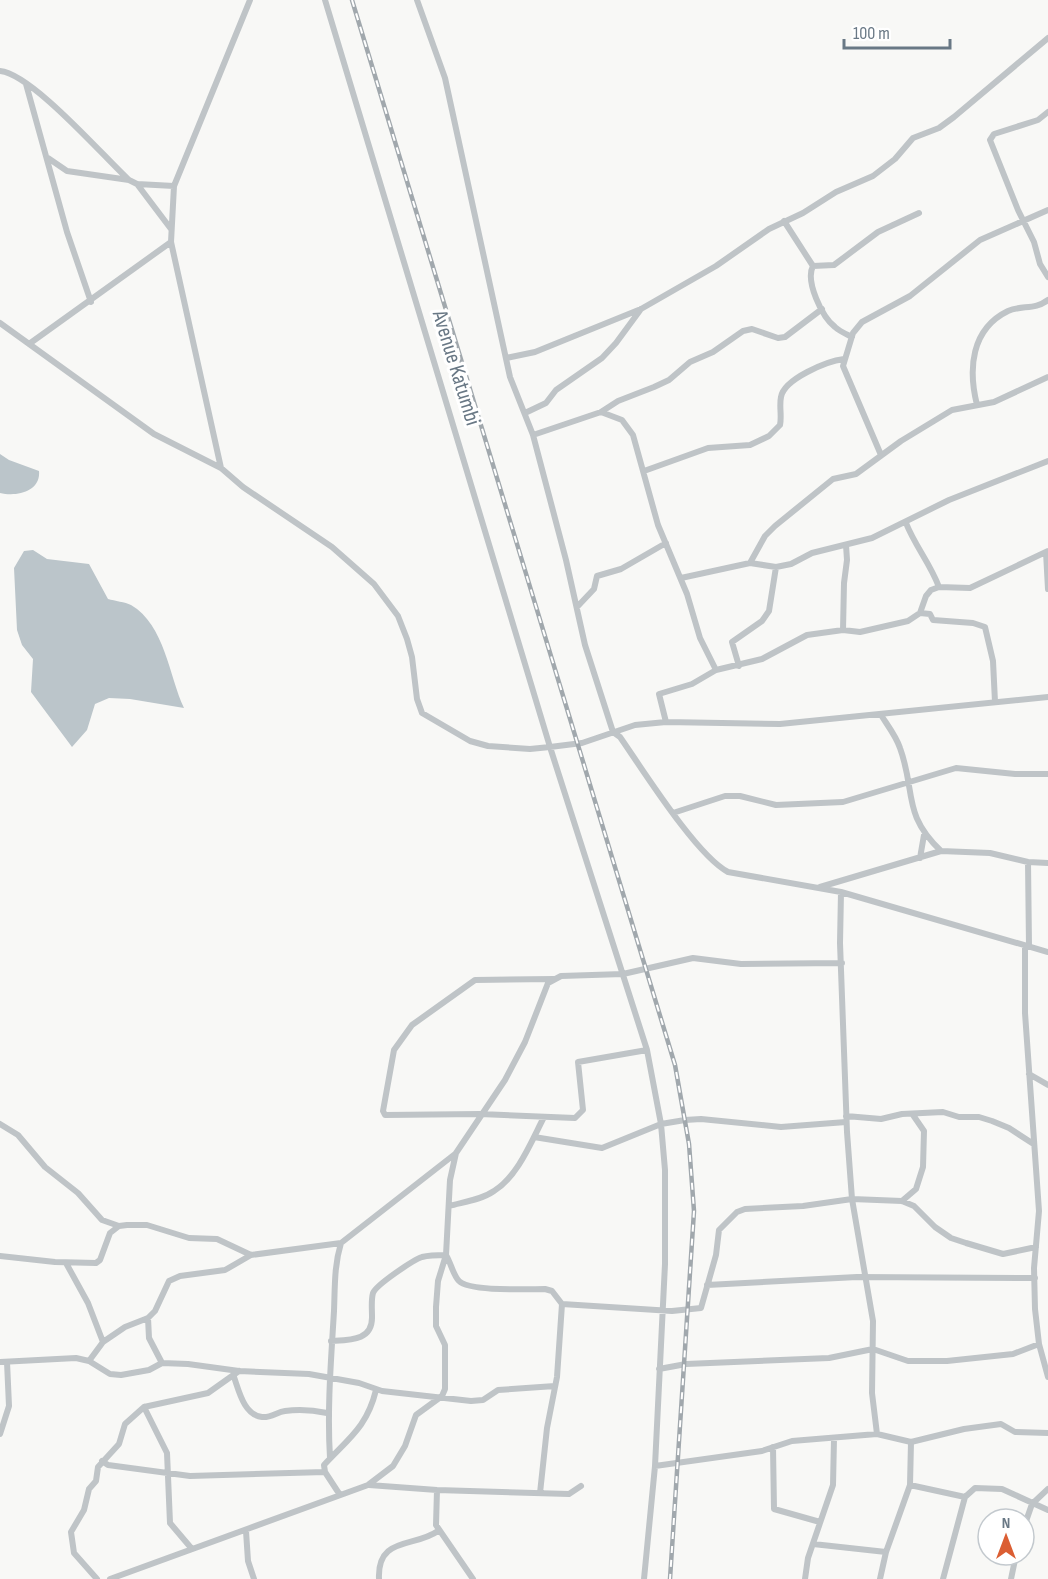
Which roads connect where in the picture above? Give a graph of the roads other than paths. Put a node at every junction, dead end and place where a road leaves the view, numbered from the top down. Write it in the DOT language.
graph roads {
  1 [pos="250,0"];
  2 [pos="325,0"];
  3 [pos="417,0"];
  4 [pos="1048,38"];
  5 [pos="0,71"];
  6 [pos="27,84"];
  7 [pos="1048,112"];
  8 [pos="48,158"];
  9 [pos="129,180"];
  10 [pos="137,184"];
  11 [pos="174,186"];
  12 [pos="1048,210"];
  13 [pos="919,213"];
  14 [pos="784,221"];
  15 [pos="1024,222"];
  16 [pos="171,229"];
  17 [pos="171,242"];
  18 [pos="813,266"];
  19 [pos="1048,277"];
  20 [pos="1048,300"];
  21 [pos="91,302"];
  22 [pos="641,309"];
  23 [pos="822,309"];
  24 [pos="0,323"];
  25 [pos="852,337"];
  26 [pos="29,344"];
  27 [pos="506,358"];
  28 [pos="844,359"];
  29 [pos="1048,377"];
  30 [pos="977,405"];
  31 [pos="601,412"];
  32 [pos="525,413"];
  33 [pos="533,435"];
  34 [pos="881,455"];
  35 [pos="1048,461"];
  36 [pos="221,468"];
  37 [pos="644,471"];
  38 [pos="906,523"];
  39 [pos="666,543"];
  40 [pos="846,545"];
  41 [pos="1047,551"];
  42 [pos="750,563"];
  43 [pos="776,567"];
  44 [pos="681,578"];
  45 [pos="939,587"];
  46 [pos="1048,589"];
  47 [pos="577,607"];
  48 [pos="920,613"];
  49 [pos="843,630"];
  50 [pos="739,666"];
  51 [pos="716,670"];
  52 [pos="1048,697"];
  53 [pos="995,702"];
  54 [pos="881,715"];
  55 [pos="666,722"];
  56 [pos="613,732"];
  57 [pos="550,747"];
  58 [pos="1048,774"];
  59 [pos="908,783"];
  60 [pos="673,813"];
  61 [pos="924,835"];
  62 [pos="941,851"];
  63 [pos="920,858"];
  64 [pos="1028,862"];
  65 [pos="1048,863"];
  66 [pos="817,888"];
  67 [pos="841,892"];
  68 [pos="1027,946"];
  69 [pos="1048,952"];
  70 [pos="842,963"];
  71 [pos="623,975"];
  72 [pos="554,979"];
  73 [pos="647,1050"];
  74 [pos="1029,1074"];
  75 [pos="1048,1086"];
  76 [pos="480,1114"];
  77 [pos="913,1114"];
  78 [pos="544,1118"];
  79 [pos="846,1119"];
  80 [pos="0,1124"];
  81 [pos="662,1124"];
  82 [pos="534,1137"];
  83 [pos="1032,1143"];
  84 [pos="456,1153"];
  85 [pos="852,1199"];
  86 [pos="902,1201"];
  87 [pos="449,1206"];
  88 [pos="119,1226"];
  89 [pos="341,1243"];
  90 [pos="1036,1247"];
  91 [pos="251,1255"];
  92 [pos="0,1256"];
  93 [pos="446,1256"];
  94 [pos="66,1263"];
  95 [pos="864,1277"];
  96 [pos="1035,1278"];
  97 [pos="706,1285"];
  98 [pos="562,1304"];
  99 [pos="663,1308"];
  100 [pos="148,1318"];
  101 [pos="331,1341"];
  102 [pos="103,1342"];
  103 [pos="1043,1348"];
  104 [pos="873,1349"];
  105 [pos="89,1361"];
  106 [pos="3,1362"];
  107 [pos="162,1363"];
  108 [pos="659,1369"];
  109 [pos="239,1371"];
  110 [pos="234,1377"];
  111 [pos="1048,1377"];
  112 [pos="330,1378"];
  113 [pos="555,1386"];
  114 [pos="376,1390"];
  115 [pos="442,1396"];
  116 [pos="144,1407"];
  117 [pos="327,1413"];
  118 [pos="1048,1433"];
  119 [pos="0,1434"];
  120 [pos="877,1434"];
  121 [pos="834,1439"];
  122 [pos="911,1442"];
  123 [pos="773,1447"];
  124 [pos="330,1458"];
  125 [pos="102,1461"];
  126 [pos="655,1466"];
  127 [pos="324,1468"];
  128 [pos="168,1473"];
  129 [pos="368,1485"];
  130 [pos="910,1485"];
  131 [pos="581,1486"];
  132 [pos="1048,1489"];
  133 [pos="438,1490"];
  134 [pos="540,1493"];
  135 [pos="340,1495"];
  136 [pos="965,1497"];
  137 [pos="1032,1504"];
  138 [pos="1031,1507"];
  139 [pos="1048,1510"];
  140 [pos="820,1522"];
  141 [pos="246,1531"];
  142 [pos="438,1531"];
  143 [pos="813,1544"];
  144 [pos="192,1549"];
  145 [pos="886,1552"];
  146 [pos="97,1579"];
  147 [pos="110,1579"];
  148 [pos="254,1579"];
  149 [pos="379,1579"];
  150 [pos="473,1579"];
  151 [pos="644,1579"];
  152 [pos="805,1579"];
  153 [pos="880,1579"];
  154 [pos="943,1579"];
  1 -- 11 [label="street"];
  2 -- 57 [label="street, Avenue Katumbi"];
  3 -- 27 [label="street"];
  4 -- 14 [label="street"];
  5 -- 6 [label="street"];
  6 -- 8 [label="street"];
  6 -- 9 [label="street"];
  7 -- 15 [label="street"];
  8 -- 9 [label="street"];
  8 -- 21 [label="street"];
  9 -- 10 [label="street"];
  10 -- 11 [label="street"];
  10 -- 16 [label="street"];
  11 -- 16 [label="street"];
  12 -- 15 [label="street"];
  13 -- 18 [label="street"];
  14 -- 18 [label="street"];
  14 -- 22 [label="street"];
  15 -- 19 [label="street"];
  15 -- 25 [label="street"];
  16 -- 17 [label="street"];
  17 -- 21 [label="street"];
  17 -- 36 [label="street"];
  18 -- 23 [label="street"];
  20 -- 30 [label="street"];
  21 -- 26 [label="street"];
  22 -- 27 [label="street"];
  22 -- 32 [label="street"];
  23 -- 25 [label="street"];
  23 -- 31 [label="street"];
  24 -- 26 [label="street"];
  25 -- 28 [label="street"];
  26 -- 36 [label="street"];
  27 -- 32 [label="street"];
  28 -- 34 [label="street"];
  28 -- 37 [label="street"];
  29 -- 30 [label="street"];
  30 -- 34 [label="street"];
  31 -- 33 [label="street"];
  31 -- 37 [label="street"];
  32 -- 33 [label="street"];
  33 -- 47 [label="street"];
  34 -- 42 [label="street"];
  35 -- 38 [label="street"];
  36 -- 57 [label="street"];
  37 -- 39 [label="street"];
  38 -- 40 [label="street"];
  38 -- 45 [label="street"];
  39 -- 44 [label="street"];
  39 -- 47 [label="street"];
  40 -- 43 [label="street"];
  40 -- 49 [label="street"];
  41 -- 45 [label="street"];
  41 -- 46 [label="street"];
  42 -- 43 [label="street"];
  42 -- 44 [label="street"];
  43 -- 50 [label="street"];
  44 -- 51 [label="street"];
  45 -- 48 [label="street"];
  47 -- 56 [label="street"];
  48 -- 49 [label="street"];
  48 -- 53 [label="street"];
  49 -- 50 [label="street"];
  50 -- 51 [label="street"];
  51 -- 55 [label="street"];
  52 -- 53 [label="street"];
  53 -- 54 [label="street"];
  54 -- 55 [label="street"];
  54 -- 59 [label="street"];
  55 -- 56 [label="street"];
  56 -- 57 [label="street"];
  56 -- 60 [label="street"];
  57 -- 71 [label="street, Avenue Katumbi"];
  58 -- 59 [label="street"];
  59 -- 60 [label="street"];
  59 -- 61 [label="street"];
  60 -- 66 [label="street"];
  61 -- 62 [label="street"];
  61 -- 63 [label="street"];
  62 -- 63 [label="street"];
  62 -- 64 [label="street"];
  63 -- 66 [label="street"];
  64 -- 65 [label="street"];
  64 -- 68 [label="street"];
  66 -- 67 [label="street"];
  67 -- 68 [label="street"];
  67 -- 70 [label="street"];
  68 -- 69 [label="street"];
  68 -- 74 [label="street"];
  70 -- 71 [label="street"];
  70 -- 79 [label="street"];
  71 -- 72 [label="street"];
  71 -- 73 [label="street, Avenue Katumbi"];
  72 -- 76 [label="street"];
  72 -- 76 [label="street"];
  73 -- 78 [label="street"];
  73 -- 81 [label="street, Avenue Katumbi"];
  74 -- 75 [label="street"];
  74 -- 83 [label="street"];
  76 -- 78 [label="street"];
  76 -- 84 [label="street"];
  77 -- 79 [label="street"];
  77 -- 83 [label="street"];
  77 -- 86 [label="street"];
  78 -- 82 [label="street"];
  79 -- 81 [label="street"];
  79 -- 85 [label="street"];
  80 -- 88 [label="street"];
  81 -- 82 [label="street"];
  81 -- 99 [label="street, Avenue Katumbi"];
  82 -- 87 [label="street"];
  83 -- 90 [label="street"];
  84 -- 87 [label="street"];
  84 -- 89 [label="street"];
  85 -- 86 [label="street"];
  85 -- 95 [label="street"];
  85 -- 97 [label="street"];
  86 -- 90 [label="street"];
  87 -- 93 [label="street"];
  88 -- 91 [label="street"];
  88 -- 94 [label="street"];
  89 -- 91 [label="street"];
  89 -- 101 [label="street"];
  90 -- 96 [label="street"];
  91 -- 100 [label="street"];
  92 -- 94 [label="street"];
  93 -- 98 [label="street"];
  93 -- 101 [label="street"];
  93 -- 115 [label="street"];
  94 -- 102 [label="street"];
  95 -- 96 [label="street"];
  95 -- 97 [label="street"];
  95 -- 104 [label="street"];
  96 -- 103 [label="street"];
  97 -- 99 [label="street"];
  98 -- 99 [label="street"];
  98 -- 113 [label="street"];
  99 -- 108 [label="street, Avenue Katumbi"];
  100 -- 102 [label="street"];
  100 -- 107 [label="street"];
  101 -- 112 [label="street"];
  102 -- 105 [label="street"];
  103 -- 104 [label="street"];
  103 -- 111 [label="street"];
  104 -- 108 [label="street"];
  104 -- 120 [label="street"];
  105 -- 106 [label="street"];
  105 -- 107 [label="street"];
  106 -- 119 [label="street"];
  107 -- 109 [label="street"];
  108 -- 126 [label="street, Avenue Katumbi"];
  109 -- 110 [label="street"];
  109 -- 112 [label="street"];
  110 -- 116 [label="street"];
  110 -- 117 [label="street"];
  112 -- 114 [label="street"];
  112 -- 117 [label="street"];
  113 -- 115 [label="street"];
  113 -- 134 [label="street"];
  114 -- 115 [label="street"];
  114 -- 124 [label="street"];
  115 -- 129 [label="street"];
  116 -- 125 [label="street"];
  116 -- 128 [label="street"];
  117 -- 124 [label="street"];
  118 -- 122 [label="street"];
  120 -- 121 [label="street"];
  120 -- 122 [label="street"];
  121 -- 123 [label="street"];
  121 -- 140 [label="street"];
  122 -- 130 [label="street"];
  123 -- 126 [label="street"];
  123 -- 140 [label="street"];
  124 -- 127 [label="street"];
  125 -- 128 [label="street"];
  125 -- 146 [label="street"];
  126 -- 151 [label="street, Avenue Katumbi"];
  127 -- 128 [label="street"];
  127 -- 135 [label="street"];
  128 -- 144 [label="street"];
  129 -- 133 [label="street"];
  129 -- 135 [label="street"];
  130 -- 136 [label="street"];
  130 -- 145 [label="street"];
  131 -- 134 [label="street"];
  132 -- 137 [label="street"];
  133 -- 134 [label="street"];
  133 -- 142 [label="street"];
  135 -- 141 [label="street"];
  136 -- 137 [label="street"];
  136 -- 154 [label="street"];
  137 -- 138 [label="street"];
  137 -- 139 [label="street"];
  140 -- 143 [label="street"];
  141 -- 144 [label="street"];
  141 -- 148 [label="street"];
  142 -- 149 [label="street"];
  142 -- 150 [label="street"];
  143 -- 145 [label="street"];
  143 -- 152 [label="street"];
  144 -- 147 [label="street"];
  145 -- 153 [label="street"];
}
